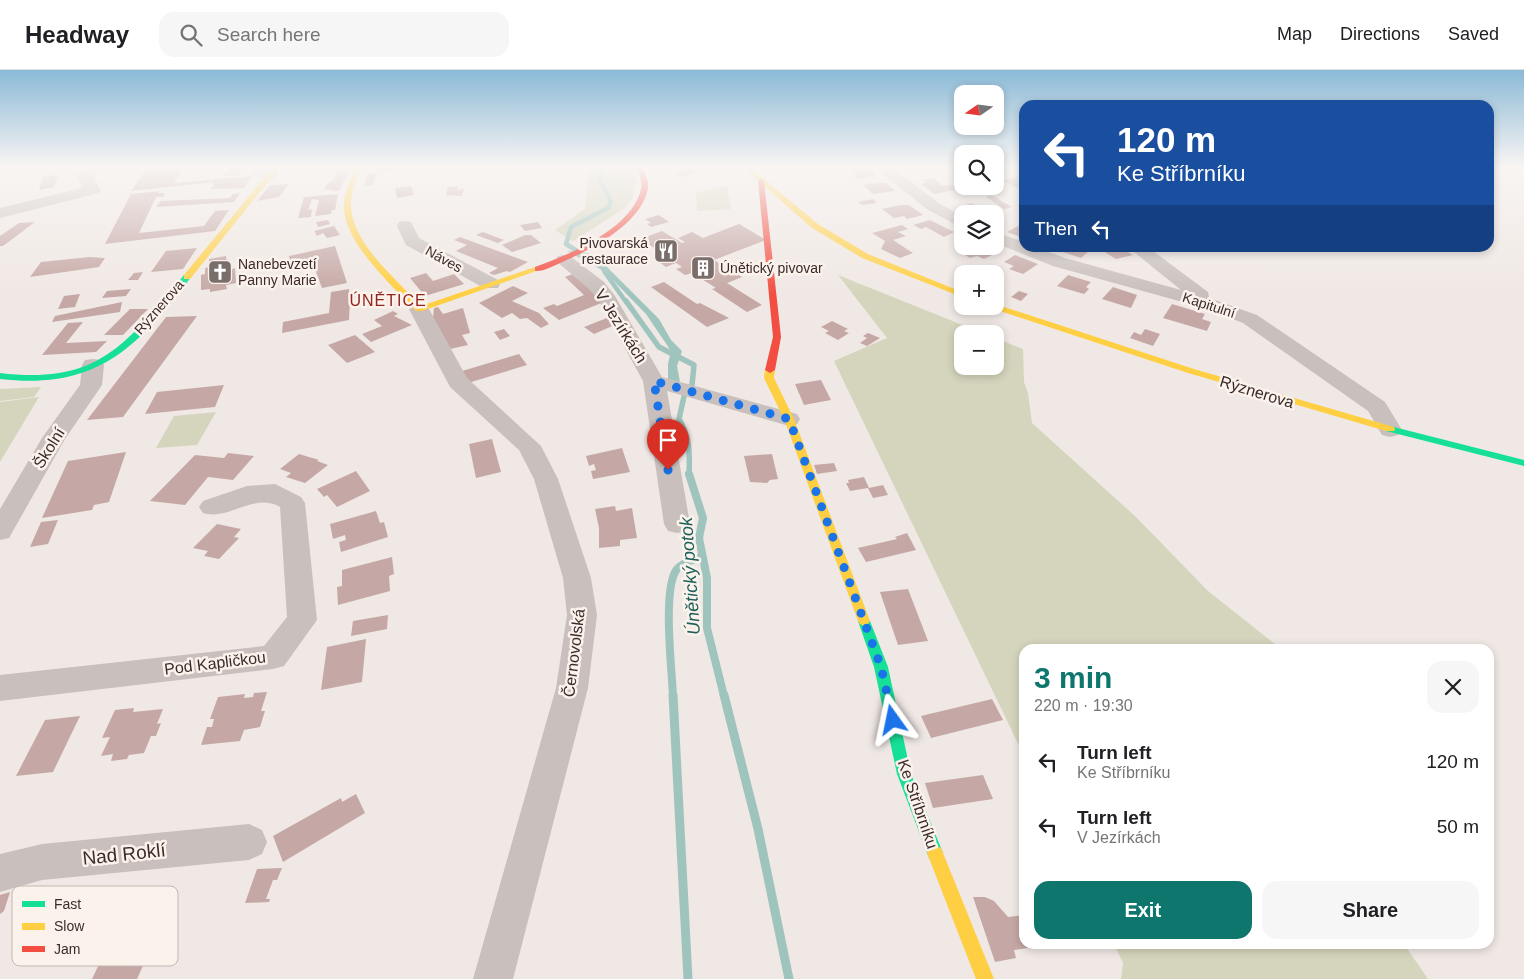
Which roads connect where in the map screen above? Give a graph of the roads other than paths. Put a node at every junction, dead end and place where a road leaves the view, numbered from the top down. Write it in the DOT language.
graph roads {
  1 [pos="15,208"];
  2 [pos="243,208"];
  3 [pos="347,208"];
  4 [pos="635,208"];
  5 [pos="764,208"];
  6 [pos="793,208"];
  7 [pos="936,208"];
  8 [pos="0,212"];
  9 [pos="954,218"];
  10 [pos="405,226"];
  11 [pos="1004,241"];
  12 [pos="1019,246"];
  13 [pos="1033,252"];
  14 [pos="1143,252"];
  15 [pos="564,260"];
  16 [pos="491,284"];
  17 [pos="954,292"];
  18 [pos="1211,304"];
  19 [pos="419,309"];
  20 [pos="1004,309"];
  21 [pos="93,365"];
  22 [pos="0,376"];
  23 [pos="658,382"];
  24 [pos="690,389"];
  25 [pos="789,419"];
  26 [pos="1390,430"];
  27 [pos="1524,463"];
  28 [pos="212,507"];
  29 [pos="677,524"];
  30 [pos="0,531"];
  31 [pos="0,688"];
  32 [pos="249,842"];
  33 [pos="0,873"];
  34 [pos="493,979"];
  35 [pos="985,979"];
  1 -- 8 [label="street"];
  2 -- 21 [label="street, Rýznerova"];
  3 -- 19 [label="street"];
  4 -- 15 [label="street"];
  5 -- 25 [label="street, Ke Stříbrníku"];
  6 -- 17 [label="street"];
  7 -- 9 [label="street"];
  10 -- 16 [label="street, Náves"];
  11 -- 12 [label="street, Kapitulní"];
  13 -- 18 [label="street, Kapitulní"];
  14 -- 18 [label="street"];
  15 -- 16 [label="street"];
  15 -- 23 [label="street, V Jezírkách"];
  16 -- 19 [label="street"];
  18 -- 26 [label="street, Kapitulní"];
  19 -- 34 [label="street, Černovolská"];
  20 -- 26 [label="street, Rýznerova"];
  21 -- 22 [label="street, Rýznerova"];
  21 -- 30 [label="street, Školní"];
  23 -- 24 [label="street"];
  23 -- 29 [label="street, V Jezírkách"];
  24 -- 25 [label="street"];
  25 -- 35 [label="street, Ke Stříbrníku"];
  26 -- 27 [label="street, Rýznerova"];
  28 -- 31 [label="street, Pod Kapličkou"];
  32 -- 33 [label="street, Nad Roklí"];
}
